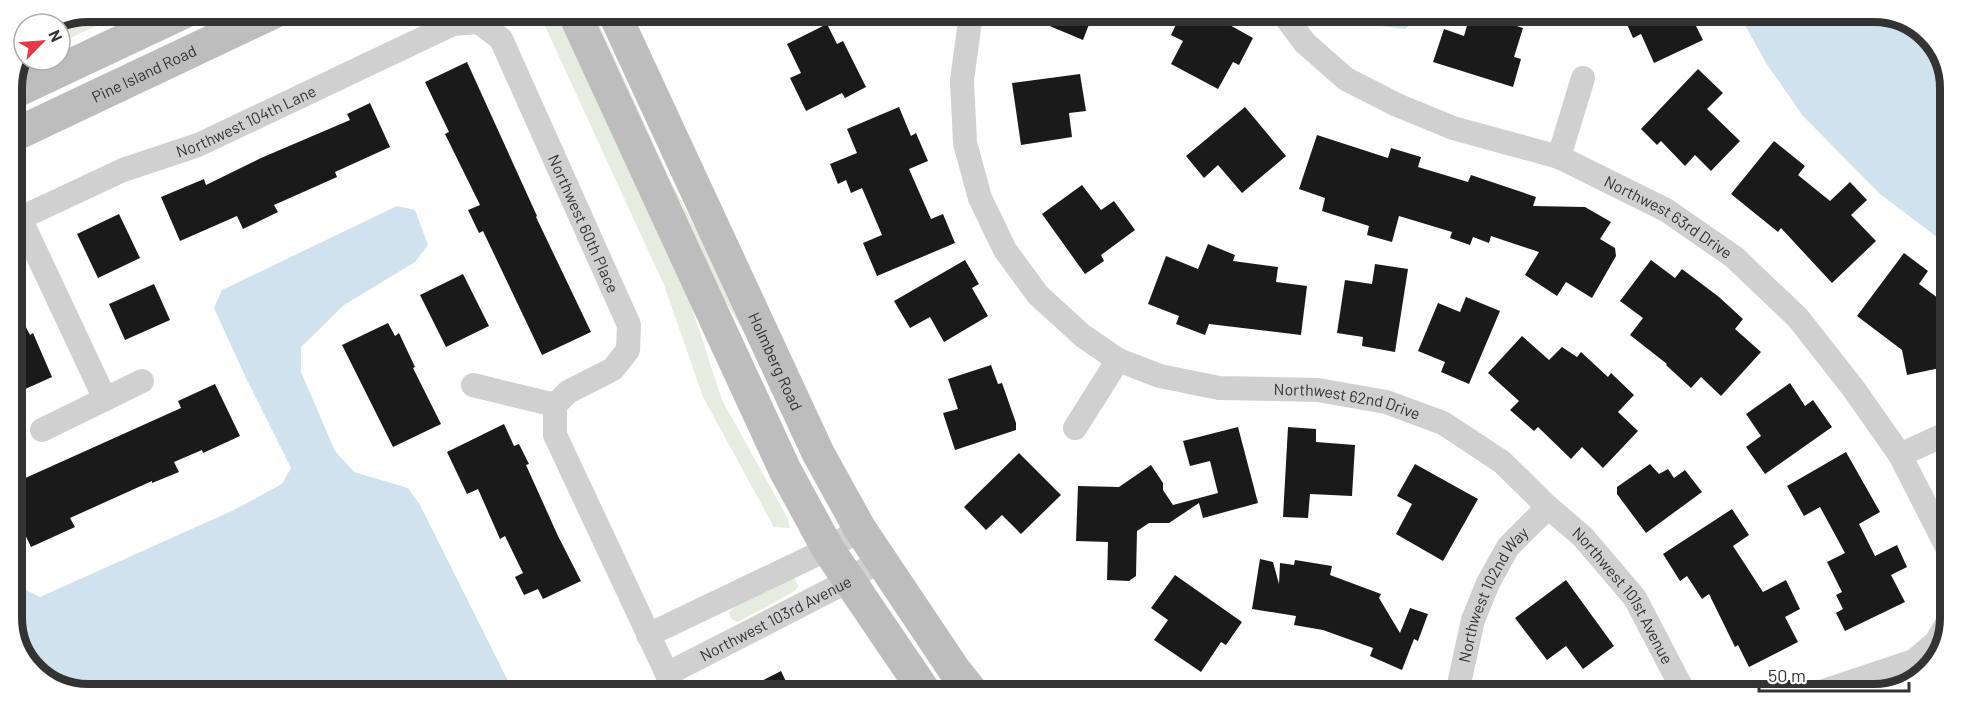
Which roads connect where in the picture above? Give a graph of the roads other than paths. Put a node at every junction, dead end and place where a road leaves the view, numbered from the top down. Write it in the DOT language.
graph roads {
  1 [pos="163,22"];
  2 [pos="253,22"];
  3 [pos="479,22"];
  4 [pos="578,22"];
  5 [pos="618,22"];
  6 [pos="970,22"];
  7 [pos="1289,22"];
  8 [pos="1583,78"];
  9 [pos="22,88"];
  10 [pos="22,131"];
  11 [pos="1558,157"];
  12 [pos="22,217"];
  13 [pos="22,233"];
  14 [pos="1118,360"];
  15 [pos="142,381"];
  16 [pos="473,385"];
  17 [pos="105,399"];
  18 [pos="555,405"];
  19 [pos="1075,428"];
  20 [pos="42,430"];
  21 [pos="1940,437"];
  22 [pos="1900,455"];
  23 [pos="1548,507"];
  24 [pos="860,529"];
  25 [pos="1940,533"];
  26 [pos="828,549"];
  27 [pos="880,559"];
  28 [pos="849,580"];
  29 [pos="648,634"];
  30 [pos="1935,643"];
  31 [pos="671,683"];
  32 [pos="920,684"];
  33 [pos="966,684"];
  34 [pos="1459,684"];
  35 [pos="1680,684"];
  36 [pos="1845,684"];
  1 -- 9 [label="street"];
  2 -- 10 [label="street, Pine Island Road"];
  3 -- 12 [label="street, Northwest 104th Lane"];
  3 -- 18 [label="street, Northwest 60th Place"];
  4 -- 26 [label="street"];
  5 -- 24 [label="street, Holmberg Road"];
  6 -- 14 [label="street, Northwest 62nd Drive"];
  7 -- 11 [label="street, Northwest 63rd Drive"];
  8 -- 11 [label="street"];
  11 -- 22 [label="street, Northwest 63rd Drive"];
  13 -- 17 [label="street"];
  14 -- 19 [label="street"];
  14 -- 23 [label="street, Northwest 62nd Drive"];
  15 -- 17 [label="street"];
  16 -- 18 [label="street"];
  17 -- 20 [label="street"];
  18 -- 29 [label="street"];
  21 -- 22 [label="street"];
  22 -- 25 [label="street, Northwest 63rd Drive"];
  23 -- 34 [label="street, Northwest 102nd Way"];
  23 -- 35 [label="street, Northwest 101st Avenue"];
  24 -- 26 [label="street"];
  24 -- 27 [label="street, Holmberg Road"];
  26 -- 28 [label="street"];
  26 -- 29 [label="street"];
  27 -- 28 [label="street, Northwest 103rd Avenue"];
  27 -- 33 [label="street, Holmberg Road"];
  28 -- 31 [label="street, Northwest 103rd Avenue"];
  28 -- 32 [label="street"];
  29 -- 31 [label="street"];
  30 -- 36 [label="street"];
}
